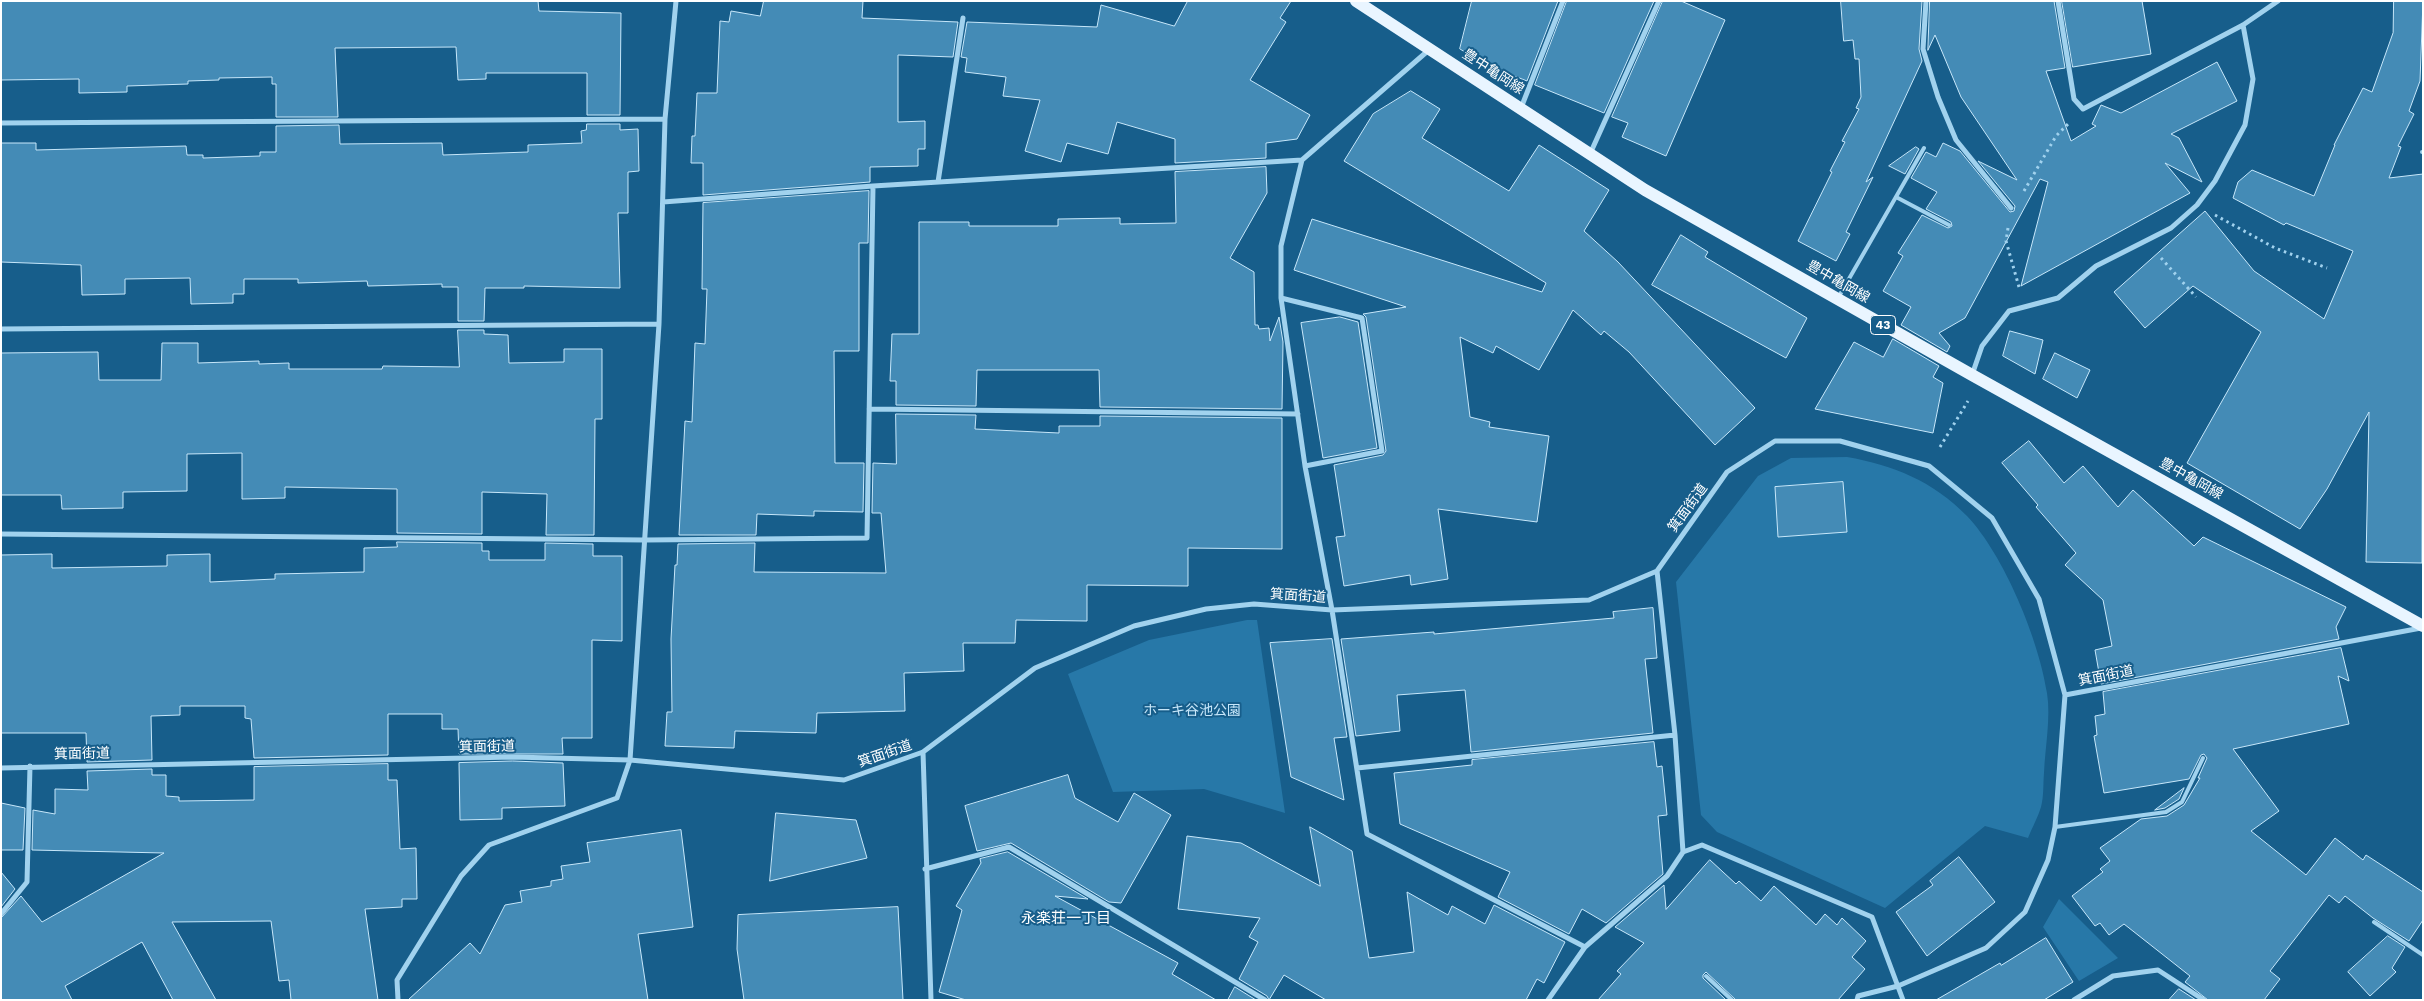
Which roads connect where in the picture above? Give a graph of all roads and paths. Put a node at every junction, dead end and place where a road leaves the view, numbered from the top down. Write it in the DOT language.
graph roads {
  1 [pos="676,1"];
  2 [pos="1356,1"];
  3 [pos="1564,1"];
  4 [pos="1659,1"];
  5 [pos="1926,1"];
  6 [pos="2058,1"];
  7 [pos="2278,1"];
  8 [pos="963,18"];
  9 [pos="2243,25"];
  10 [pos="1430,48"];
  11 [pos="1521,108"];
  12 [pos="666,119"];
  13 [pos="1,123"];
  14 [pos="1924,148"];
  15 [pos="1590,154"];
  16 [pos="1302,160"];
  17 [pos="938,182"];
  18 [pos="873,186"];
  19 [pos="1896,197"];
  20 [pos="663,202"];
  21 [pos="2197,205"];
  22 [pos="2011,208"];
  23 [pos="1949,225"];
  24 [pos="2145,241"];
  25 [pos="2328,268"];
  26 [pos="2196,297"];
  27 [pos="1281,298"];
  28 [pos="1837,299"];
  29 [pos="659,324"];
  30 [pos="1,329"];
  31 [pos="1977,378"];
  32 [pos="869,409"];
  33 [pos="1298,414"];
  34 [pos="1306,466"];
  35 [pos="1928,466"];
  36 [pos="1,534"];
  37 [pos="645,540"];
  38 [pos="1657,571"];
  39 [pos="1332,610"];
  40 [pos="2423,627"];
  41 [pos="2065,695"];
  42 [pos="1676,735"];
  43 [pos="922,752"];
  44 [pos="2202,758"];
  45 [pos="630,760"];
  46 [pos="30,766"];
  47 [pos="1,768"];
  48 [pos="1357,768"];
  49 [pos="2055,827"];
  50 [pos="1683,852"];
  51 [pos="925,869"];
  52 [pos="1,914"];
  53 [pos="2374,922"];
  54 [pos="1585,947"];
  55 [pos="2423,955"];
  56 [pos="1706,976"];
  57 [pos="1898,986"];
  58 [pos="398,1000"];
  59 [pos="931,1000"];
  60 [pos="1266,1000"];
  61 [pos="1548,1000"];
  62 [pos="1732,1000"];
  63 [pos="1857,1000"];
  64 [pos="1903,1000"];
  65 [pos="2074,1000"];
  66 [pos="2204,1000"];
  1 -- 12 [label="street"];
  2 -- 10 [label="main road, 豊中亀岡線 / 43"];
  3 -- 11 [label="street"];
  4 -- 15 [label="street"];
  5 -- 22 [label="street"];
  6 -- 9 [label="street"];
  7 -- 9 [label="street"];
  8 -- 17 [label="street"];
  9 -- 21 [label="street"];
  10 -- 11 [label="main road, 豊中亀岡線 / 43"];
  10 -- 16 [label="street"];
  11 -- 15 [label="main road, 豊中亀岡線 / 43"];
  12 -- 13 [label="street"];
  12 -- 20 [label="street"];
  14 -- 19 [label="lane"];
  15 -- 28 [label="main road, 豊中亀岡線 / 43"];
  16 -- 17 [label="street"];
  16 -- 27 [label="street"];
  17 -- 18 [label="street"];
  18 -- 20 [label="street"];
  18 -- 32 [label="street"];
  19 -- 23 [label="lane"];
  19 -- 28 [label="lane"];
  20 -- 29 [label="street"];
  21 -- 24 [label="street"];
  21 -- 25 [label="path"];
  24 -- 26 [label="path"];
  24 -- 31 [label="street"];
  27 -- 33 [label="street"];
  27 -- 34 [label="street"];
  28 -- 31 [label="main road, 豊中亀岡線 / 43"];
  29 -- 30 [label="street"];
  29 -- 37 [label="street"];
  31 -- 35 [label="path"];
  31 -- 40 [label="main road, 豊中亀岡線 / 43"];
  32 -- 33 [label="street"];
  32 -- 37 [label="street"];
  33 -- 34 [label="street"];
  34 -- 39 [label="street"];
  35 -- 38 [label="street, 箕面街道"];
  35 -- 41 [label="street, 箕面街道"];
  36 -- 37 [label="street"];
  37 -- 45 [label="street"];
  38 -- 39 [label="street, 箕面街道"];
  38 -- 42 [label="street"];
  39 -- 43 [label="street, 箕面街道"];
  39 -- 48 [label="street"];
  40 -- 41 [label="street, 箕面街道"];
  41 -- 49 [label="street"];
  42 -- 48 [label="street"];
  42 -- 50 [label="street"];
  43 -- 45 [label="street, 箕面街道"];
  43 -- 51 [label="street"];
  44 -- 49 [label="lane"];
  45 -- 46 [label="street, 箕面街道"];
  45 -- 58 [label="street"];
  46 -- 47 [label="street, 箕面街道"];
  46 -- 52 [label="street"];
  48 -- 54 [label="street"];
  49 -- 57 [label="street"];
  50 -- 54 [label="street"];
  50 -- 57 [label="street"];
  51 -- 59 [label="street"];
  51 -- 60 [label="street"];
  53 -- 55 [label="lane"];
  54 -- 61 [label="street"];
  56 -- 62 [label="lane"];
  57 -- 63 [label="street"];
  57 -- 64 [label="street"];
  65 -- 66 [label="street"];
}
